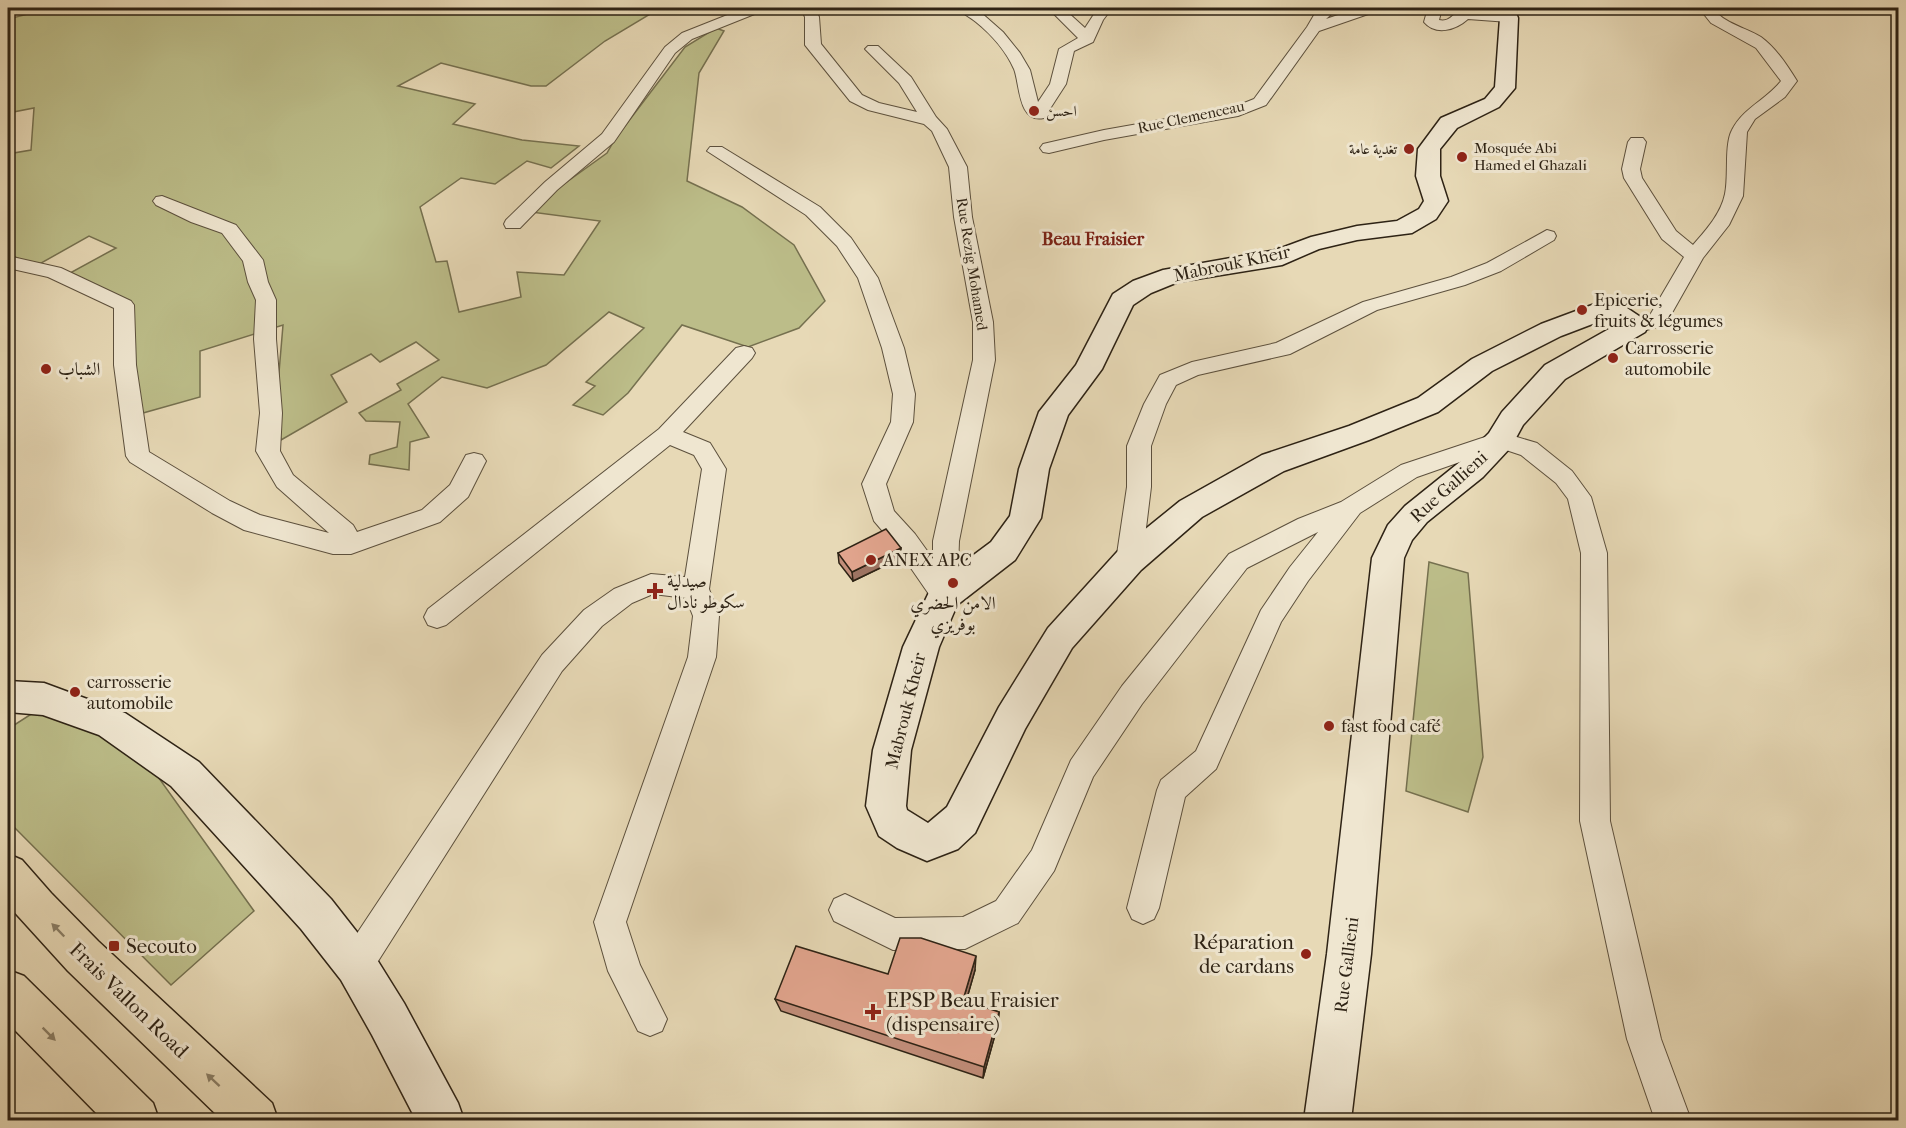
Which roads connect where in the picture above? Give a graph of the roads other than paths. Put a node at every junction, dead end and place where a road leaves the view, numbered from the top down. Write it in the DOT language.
graph roads {
  1 [pos="758,8"];
  2 [pos="808,8"];
  3 [pos="965,8"];
  4 [pos="1055,8"];
  5 [pos="1105,8"];
  6 [pos="1331,8"];
  7 [pos="1372,8"];
  8 [pos="1434,8"];
  9 [pos="1708,12"];
  10 [pos="1507,13"];
  11 [pos="1314,28"];
  12 [pos="1088,39"];
  13 [pos="873,49"];
  14 [pos="930,120"];
  15 [pos="1637,142"];
  16 [pos="1049,148"];
  17 [pos="716,151"];
  18 [pos="162,201"];
  19 [pos="513,224"];
  20 [pos="1547,236"];
  21 [pos="1694,256"];
  22 [pos="8,262"];
  23 [pos="1635,326"];
  24 [pos="744,353"];
  25 [pos="667,435"];
  26 [pos="1500,440"];
  27 [pos="474,461"];
  28 [pos="1351,507"];
  29 [pos="351,544"];
  30 [pos="1129,561"];
  31 [pos="696,589"];
  32 [pos="944,596"];
  33 [pos="437,617"];
  34 [pos="8,697"];
  35 [pos="8,874"];
  36 [pos="1143,908"];
  37 [pos="845,910"];
  38 [pos="356,964"];
  39 [pos="8,992"];
  40 [pos="650,1019"];
  41 [pos="136,1120"];
  42 [pos="255,1120"];
  43 [pos="441,1120"];
  44 [pos="1327,1120"];
  45 [pos="1674,1120"];
  1 -- 19 [label="street"];
  2 -- 14 [label="street"];
  3 -- 12 [label="street"];
  4 -- 12 [label="street"];
  5 -- 12 [label="street"];
  6 -- 11 [label="street, Rue Clemenceau"];
  7 -- 11 [label="street"];
  8 -- 10 [label="street"];
  9 -- 21 [label="street, Rue Gallieni"];
  10 -- 32 [label="street, Mabrouk Kheir"];
  11 -- 16 [label="street, Rue Clemenceau"];
  13 -- 14 [label="street, Rue Rezig Mohamed"];
  14 -- 32 [label="street, Rue Rezig Mohamed"];
  15 -- 21 [label="street"];
  17 -- 32 [label="street"];
  18 -- 29 [label="street"];
  20 -- 30 [label="street"];
  21 -- 23 [label="street, Rue Gallieni"];
  22 -- 29 [label="street"];
  23 -- 26 [label="street, Rue Gallieni"];
  23 -- 30 [label="street, Mabrouk Kheir"];
  24 -- 25 [label="street"];
  25 -- 31 [label="street"];
  25 -- 33 [label="street"];
  26 -- 28 [label="street"];
  26 -- 44 [label="street, Rue Gallieni"];
  26 -- 45 [label="street"];
  27 -- 29 [label="street"];
  28 -- 36 [label="street"];
  28 -- 37 [label="street"];
  30 -- 32 [label="street, Mabrouk Kheir"];
  31 -- 38 [label="street"];
  31 -- 40 [label="street"];
  34 -- 38 [label="street"];
  42 -- 35 [label="highway, Frais Vallon Road, one-way"];
  38 -- 43 [label="street"];
  39 -- 41 [label="highway, one-way"];
}
